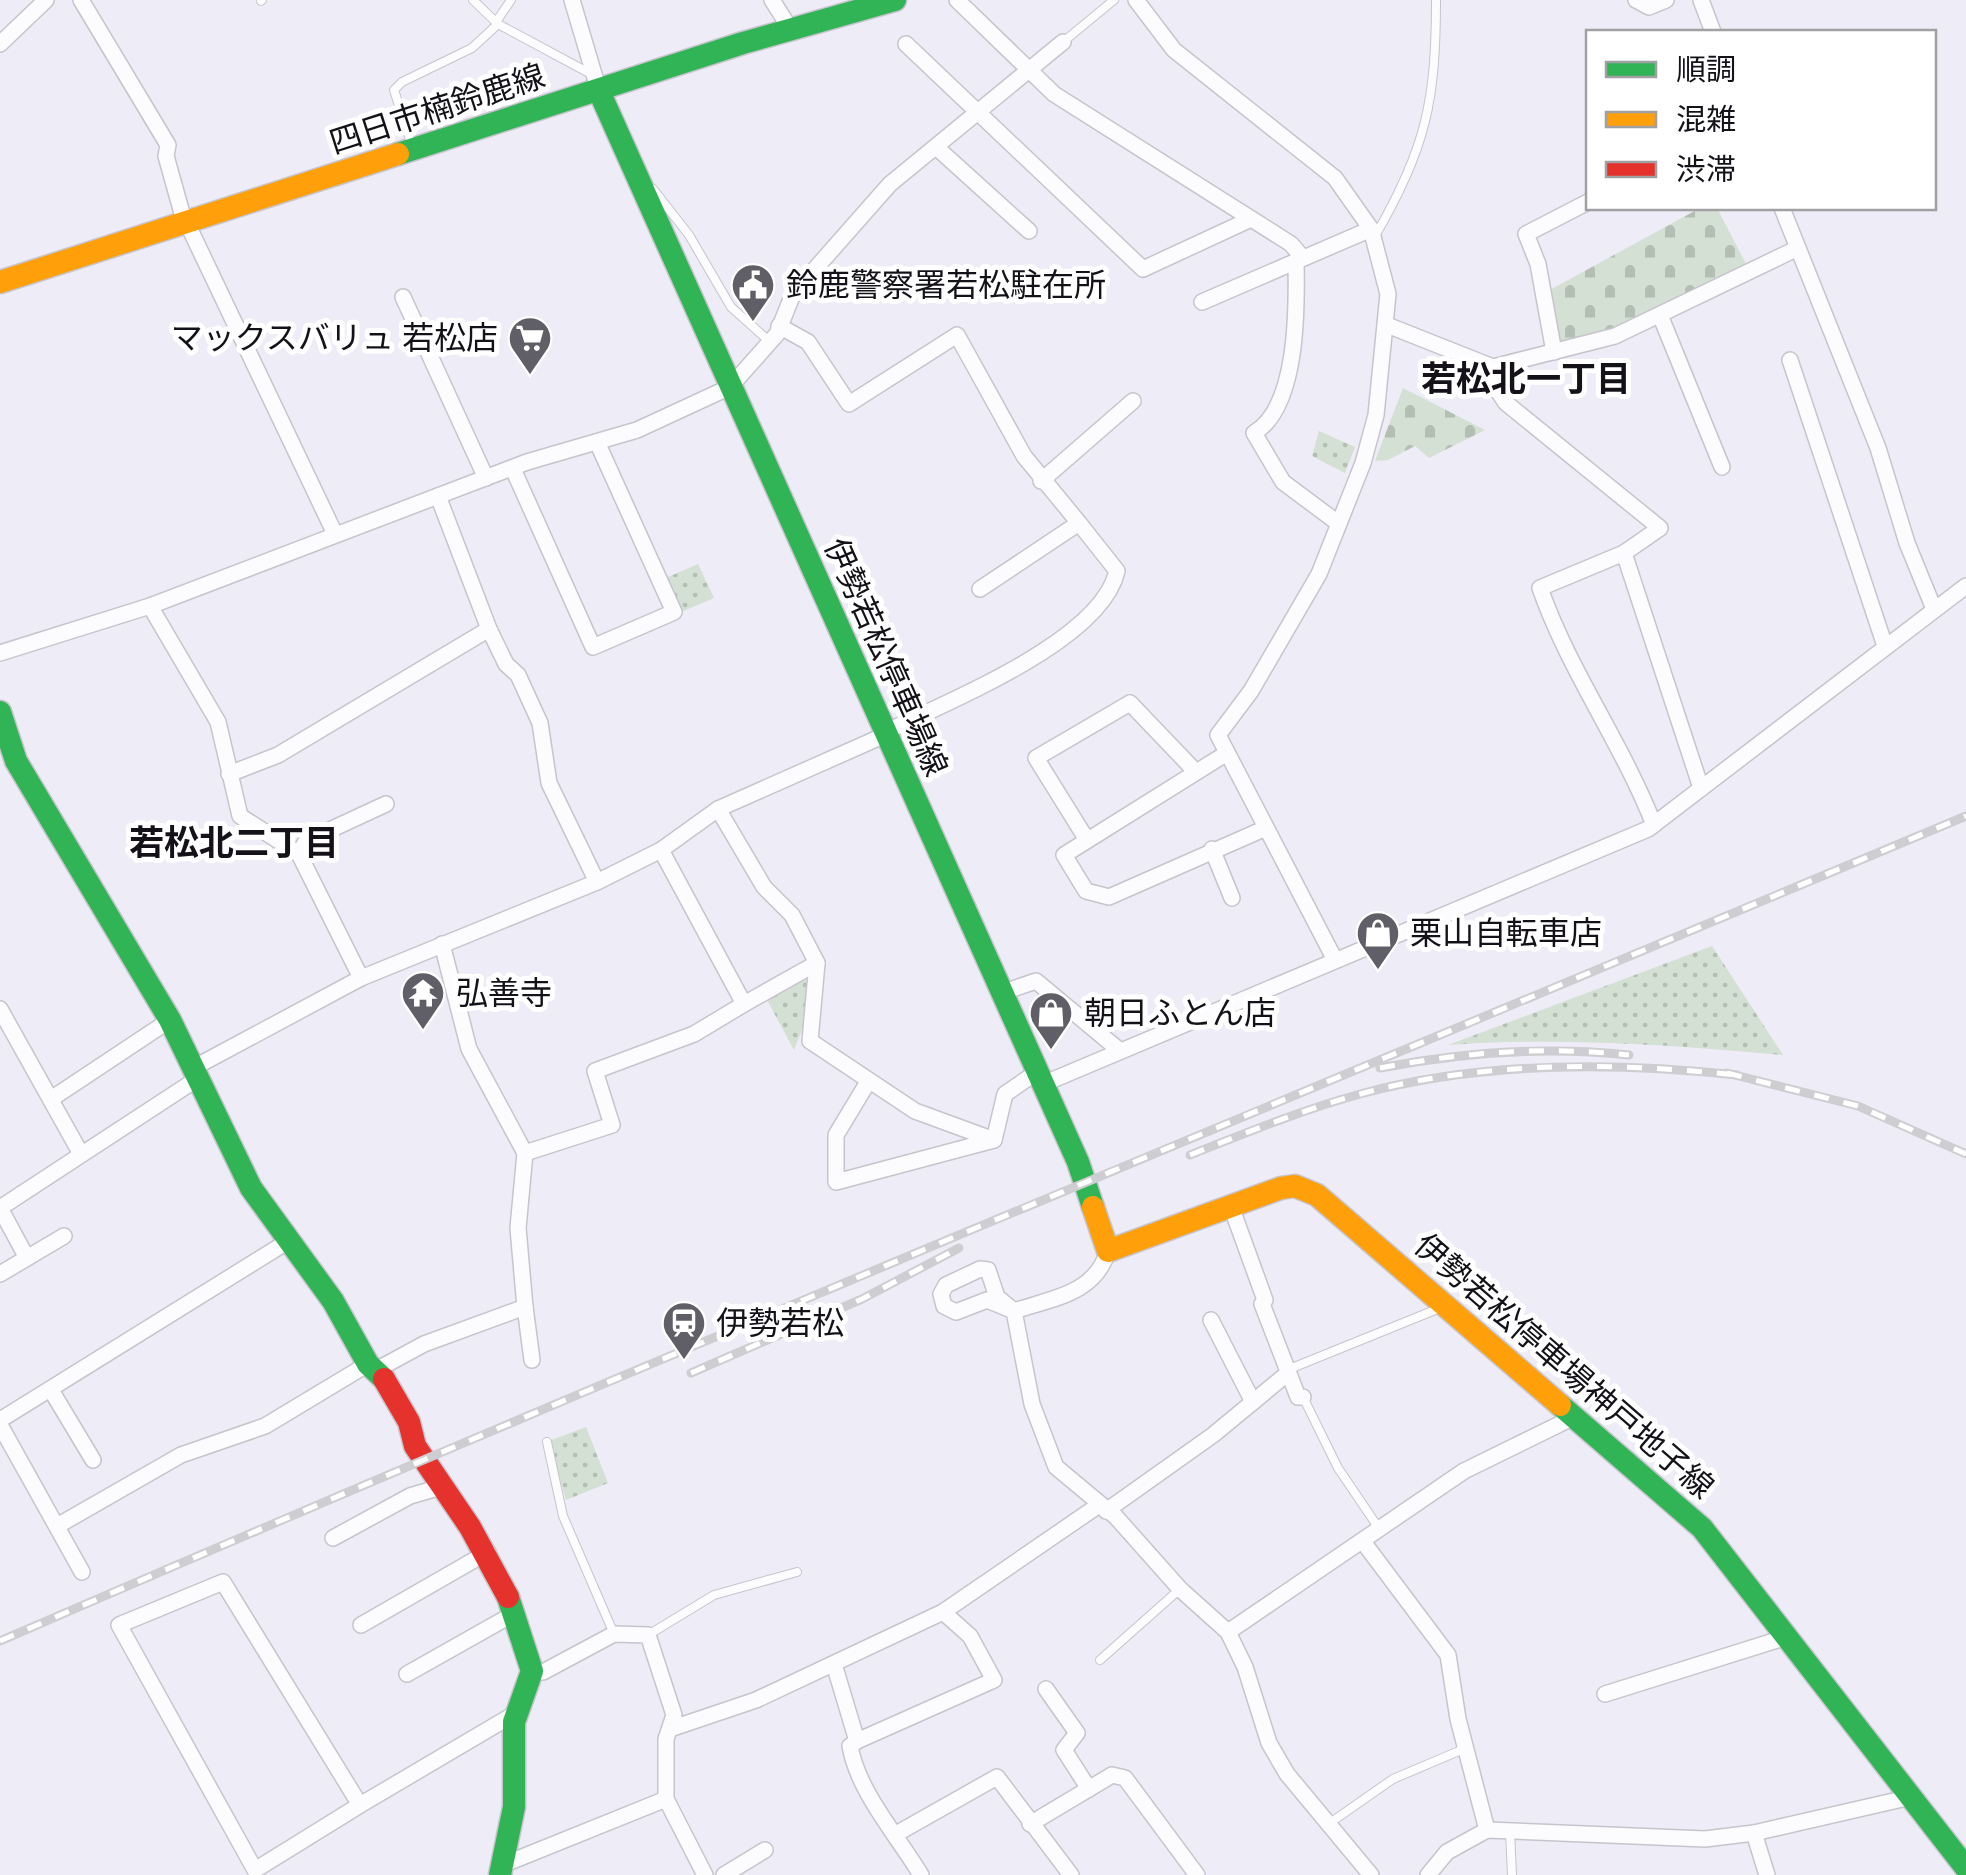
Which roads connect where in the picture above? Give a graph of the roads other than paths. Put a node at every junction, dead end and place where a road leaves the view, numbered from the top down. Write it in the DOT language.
graph roads {
  1 [pos="46,0"];
  2 [pos="81,0"];
  3 [pos="473,0"];
  4 [pos="511,0"];
  5 [pos="572,0"];
  6 [pos="772,0"];
  7 [pos="895,0"];
  8 [pos="958,0"];
  9 [pos="1114,0"];
  10 [pos="1136,0"];
  11 [pos="1436,0"];
  12 [pos="1636,0"];
  13 [pos="1666,0"];
  14 [pos="1701,0"];
  15 [pos="497,23"];
  16 [pos="792,30"];
  17 [pos="1712,30"];
  18 [pos="1063,42"];
  19 [pos="0,44"];
  20 [pos="906,44"];
  21 [pos="1028,71"];
  22 [pos="596,83"];
  23 [pos="978,112"];
  24 [pos="936,146"];
  25 [pos="415,152"];
  26 [pos="640,183"];
  27 [pos="1586,203"];
  28 [pos="1783,210"];
  29 [pos="1252,218"];
  30 [pos="186,223"];
  31 [pos="1029,231"];
  32 [pos="1373,233"];
  33 [pos="1798,248"];
  34 [pos="1300,259"];
  35 [pos="0,282"];
  36 [pos="402,297"];
  37 [pos="1202,302"];
  38 [pos="1660,315"];
  39 [pos="1387,325"];
  40 [pos="779,326"];
  41 [pos="770,342"];
  42 [pos="1554,352"];
  43 [pos="1790,360"];
  44 [pos="1494,367"];
  45 [pos="730,387"];
  46 [pos="1133,401"];
  47 [pos="597,442"];
  48 [pos="1722,467"];
  49 [pos="513,469"];
  50 [pos="486,478"];
  51 [pos="1041,481"];
  52 [pos="438,496"];
  53 [pos="1078,523"];
  54 [pos="1338,524"];
  55 [pos="335,534"];
  56 [pos="1624,553"];
  57 [pos="1966,586"];
  58 [pos="980,589"];
  59 [pos="150,606"];
  60 [pos="1934,609"];
  61 [pos="489,629"];
  62 [pos="1885,646"];
  63 [pos="0,654"];
  64 [pos="0,712"];
  65 [pos="884,734"];
  66 [pos="1227,753"];
  67 [pos="1196,772"];
  68 [pos="229,774"];
  69 [pos="1700,788"];
  70 [pos="386,804"];
  71 [pos="718,809"];
  72 [pos="1654,825"];
  73 [pos="1266,828"];
  74 [pos="1087,840"];
  75 [pos="661,850"];
  76 [pos="1212,850"];
  77 [pos="300,854"];
  78 [pos="597,882"];
  79 [pos="1232,898"];
  80 [pos="442,944"];
  81 [pos="1334,958"];
  82 [pos="817,963"];
  83 [pos="361,978"];
  84 [pos="1001,993"];
  85 [pos="744,1004"];
  86 [pos="0,1009"];
  87 [pos="170,1020"];
  88 [pos="1119,1050"];
  89 [pos="198,1072"];
  90 [pos="1040,1078"];
  91 [pos="868,1082"];
  92 [pos="51,1099"];
  93 [pos="994,1140"];
  94 [pos="525,1153"];
  95 [pos="82,1154"];
  96 [pos="0,1208"];
  97 [pos="1232,1209"];
  98 [pos="64,1236"];
  99 [pos="290,1240"];
  100 [pos="1108,1250"];
  101 [pos="28,1258"];
  102 [pos="0,1274"];
  103 [pos="1444,1306"];
  104 [pos="525,1308"];
  105 [pos="1014,1310"];
  106 [pos="1211,1320"];
  107 [pos="532,1360"];
  108 [pos="373,1366"];
  109 [pos="1288,1372"];
  110 [pos="51,1390"];
  111 [pos="1302,1397"];
  112 [pos="1254,1402"];
  113 [pos="1576,1416"];
  114 [pos="0,1423"];
  115 [pos="547,1442"];
  116 [pos="93,1460"];
  117 [pos="444,1486"];
  118 [pos="1102,1508"];
  119 [pos="57,1526"];
  120 [pos="1380,1530"];
  121 [pos="333,1538"];
  122 [pos="1364,1543"];
  123 [pos="488,1552"];
  124 [pos="82,1572"];
  125 [pos="797,1572"];
  126 [pos="1180,1589"];
  127 [pos="944,1612"];
  128 [pos="515,1613"];
  129 [pos="361,1624"];
  130 [pos="1228,1632"];
  131 [pos="614,1634"];
  132 [pos="648,1634"];
  133 [pos="1787,1637"];
  134 [pos="1100,1660"];
  135 [pos="834,1664"];
  136 [pos="532,1671"];
  137 [pos="407,1674"];
  138 [pos="1046,1689"];
  139 [pos="1605,1694"];
  140 [pos="511,1716"];
  141 [pos="670,1729"];
  142 [pos="858,1741"];
  143 [pos="1466,1748"];
  144 [pos="1089,1789"];
  145 [pos="1911,1797"];
  146 [pos="666,1800"];
  147 [pos="360,1806"];
  148 [pos="1030,1824"];
  149 [pos="1327,1825"];
  150 [pos="1487,1830"];
  151 [pos="1510,1831"];
  152 [pos="1754,1833"];
  153 [pos="896,1834"];
  154 [pos="765,1850"];
  155 [pos="1966,1868"];
  156 [pos="500,1871"];
  157 [pos="256,1873"];
  158 [pos="705,1875"];
  159 [pos="724,1875"];
  160 [pos="921,1875"];
  161 [pos="1071,1875"];
  162 [pos="1197,1875"];
  163 [pos="1371,1875"];
  164 [pos="1428,1875"];
  165 [pos="1512,1875"];
  166 [pos="1767,1875"];
  1 -- 19 [label="street"];
  2 -- 30 [label="street"];
  3 -- 15 [label="lane"];
  4 -- 15 [label="lane"];
  5 -- 22 [label="street"];
  6 -- 16 [label="street"];
  7 -- 16 [label="main road, 四日市楠鈴鹿線"];
  8 -- 21 [label="street"];
  9 -- 18 [label="lane"];
  10 -- 32 [label="street"];
  11 -- 32 [label="lane"];
  12 -- 13 [label="street"];
  14 -- 17 [label="street"];
  15 -- 22 [label="lane"];
  15 -- 25 [label="lane"];
  16 -- 22 [label="main road, 四日市楠鈴鹿線"];
  18 -- 21 [label="street"];
  20 -- 23 [label="street"];
  21 -- 23 [label="street"];
  21 -- 29 [label="street"];
  22 -- 25 [label="main road, 四日市楠鈴鹿線"];
  22 -- 26 [label="main road, 伊勢若松停車場線"];
  23 -- 24 [label="street"];
  23 -- 29 [label="street"];
  24 -- 31 [label="street"];
  24 -- 40 [label="street"];
  25 -- 30 [label="main road, 四日市楠鈴鹿線"];
  26 -- 41 [label="lane"];
  26 -- 45 [label="main road, 伊勢若松停車場線"];
  27 -- 42 [label="street"];
  28 -- 33 [label="street"];
  29 -- 34 [label="street"];
  30 -- 35 [label="main road, 四日市楠鈴鹿線"];
  30 -- 55 [label="street"];
  32 -- 34 [label="street"];
  32 -- 39 [label="street"];
  33 -- 38 [label="street"];
  33 -- 60 [label="street"];
  34 -- 37 [label="street"];
  34 -- 54 [label="street"];
  36 -- 50 [label="street"];
  38 -- 42 [label="street"];
  38 -- 48 [label="street"];
  39 -- 44 [label="street"];
  39 -- 54 [label="street"];
  40 -- 41 [label="street"];
  40 -- 51 [label="street"];
  41 -- 45 [label="street"];
  42 -- 44 [label="street"];
  43 -- 62 [label="street"];
  44 -- 56 [label="street"];
  45 -- 47 [label="street"];
  45 -- 65 [label="main road, 伊勢若松停車場線"];
  46 -- 51 [label="street"];
  47 -- 49 [label="street"];
  47 -- 49 [label="street"];
  49 -- 50 [label="street"];
  50 -- 52 [label="street"];
  51 -- 53 [label="street"];
  52 -- 55 [label="street"];
  52 -- 61 [label="street"];
  53 -- 58 [label="street"];
  53 -- 65 [label="street"];
  54 -- 66 [label="street"];
  55 -- 59 [label="street"];
  56 -- 69 [label="street"];
  56 -- 72 [label="street"];
  57 -- 60 [label="street"];
  59 -- 63 [label="street"];
  59 -- 68 [label="street"];
  60 -- 62 [label="street"];
  61 -- 68 [label="street"];
  61 -- 78 [label="street"];
  62 -- 69 [label="street"];
  64 -- 87 [label="main road"];
  65 -- 71 [label="street"];
  65 -- 84 [label="main road, 伊勢若松停車場線"];
  66 -- 67 [label="street"];
  66 -- 73 [label="street"];
  67 -- 74 [label="street"];
  67 -- 74 [label="street"];
  68 -- 77 [label="street"];
  69 -- 72 [label="street"];
  70 -- 77 [label="street"];
  71 -- 75 [label="street"];
  71 -- 82 [label="street"];
  72 -- 81 [label="street"];
  73 -- 76 [label="street"];
  73 -- 81 [label="street"];
  74 -- 76 [label="street"];
  75 -- 78 [label="street"];
  75 -- 85 [label="street"];
  76 -- 79 [label="street"];
  77 -- 83 [label="street"];
  78 -- 80 [label="street"];
  80 -- 83 [label="street"];
  80 -- 94 [label="street"];
  81 -- 88 [label="street"];
  82 -- 85 [label="street"];
  82 -- 91 [label="street"];
  83 -- 89 [label="street"];
  84 -- 88 [label="street"];
  84 -- 90 [label="main road, 伊勢若松停車場線"];
  85 -- 94 [label="street"];
  86 -- 92 [label="street"];
  87 -- 89 [label="main road"];
  87 -- 92 [label="street"];
  88 -- 90 [label="street"];
  89 -- 95 [label="street"];
  89 -- 99 [label="main road"];
  90 -- 93 [label="street"];
  90 -- 100 [label="main road, 伊勢若松停車場線"];
  91 -- 93 [label="street"];
  91 -- 93 [label="street"];
  92 -- 95 [label="street"];
  94 -- 104 [label="street"];
  95 -- 96 [label="street"];
  96 -- 101 [label="street"];
  97 -- 100 [label="main road, 伊勢若松停車場神戸地子線"];
  97 -- 103 [label="main road, 伊勢若松停車場神戸地子線"];
  97 -- 109 [label="street"];
  98 -- 101 [label="street"];
  99 -- 108 [label="main road"];
  99 -- 110 [label="street"];
  100 -- 105 [label="street"];
  101 -- 102 [label="street"];
  103 -- 109 [label="lane"];
  103 -- 113 [label="main road, 伊勢若松停車場神戸地子線"];
  104 -- 107 [label="street"];
  104 -- 108 [label="street"];
  105 -- 105 [label="street"];
  105 -- 118 [label="street"];
  106 -- 112 [label="street"];
  108 -- 117 [label="main road"];
  108 -- 119 [label="street"];
  109 -- 111 [label="street"];
  109 -- 112 [label="street"];
  110 -- 114 [label="street"];
  110 -- 116 [label="street"];
  111 -- 120 [label="lane"];
  112 -- 118 [label="street"];
  113 -- 120 [label="street"];
  113 -- 133 [label="main road, 伊勢若松停車場神戸地子線"];
  114 -- 119 [label="street"];
  115 -- 131 [label="lane"];
  117 -- 121 [label="street"];
  117 -- 123 [label="main road"];
  118 -- 126 [label="street"];
  118 -- 127 [label="street"];
  119 -- 124 [label="street"];
  120 -- 122 [label="street"];
  122 -- 130 [label="street"];
  122 -- 143 [label="street"];
  123 -- 128 [label="main road"];
  123 -- 129 [label="street"];
  125 -- 132 [label="lane"];
  126 -- 130 [label="street"];
  126 -- 134 [label="lane"];
  127 -- 135 [label="street"];
  127 -- 142 [label="street"];
  128 -- 136 [label="main road"];
  128 -- 137 [label="street"];
  130 -- 149 [label="street"];
  131 -- 132 [label="street"];
  131 -- 136 [label="street"];
  132 -- 141 [label="street"];
  133 -- 139 [label="street"];
  133 -- 145 [label="main road, 伊勢若松停車場神戸地子線"];
  135 -- 141 [label="street"];
  135 -- 142 [label="street"];
  136 -- 140 [label="main road"];
  138 -- 144 [label="street"];
  140 -- 147 [label="street"];
  140 -- 156 [label="main road"];
  141 -- 146 [label="street"];
  142 -- 153 [label="street"];
  143 -- 149 [label="lane"];
  143 -- 150 [label="street"];
  144 -- 148 [label="street"];
  144 -- 162 [label="street"];
  145 -- 152 [label="street"];
  145 -- 155 [label="main road, 伊勢若松停車場神戸地子線"];
  146 -- 156 [label="street"];
  146 -- 158 [label="street"];
  147 -- 157 [label="street"];
  147 -- 157 [label="street"];
  148 -- 153 [label="street"];
  148 -- 161 [label="street"];
  149 -- 163 [label="street"];
  150 -- 151 [label="street"];
  150 -- 164 [label="street"];
  151 -- 152 [label="street"];
  151 -- 165 [label="lane"];
  152 -- 166 [label="street"];
  153 -- 160 [label="street"];
  154 -- 159 [label="street"];
}
